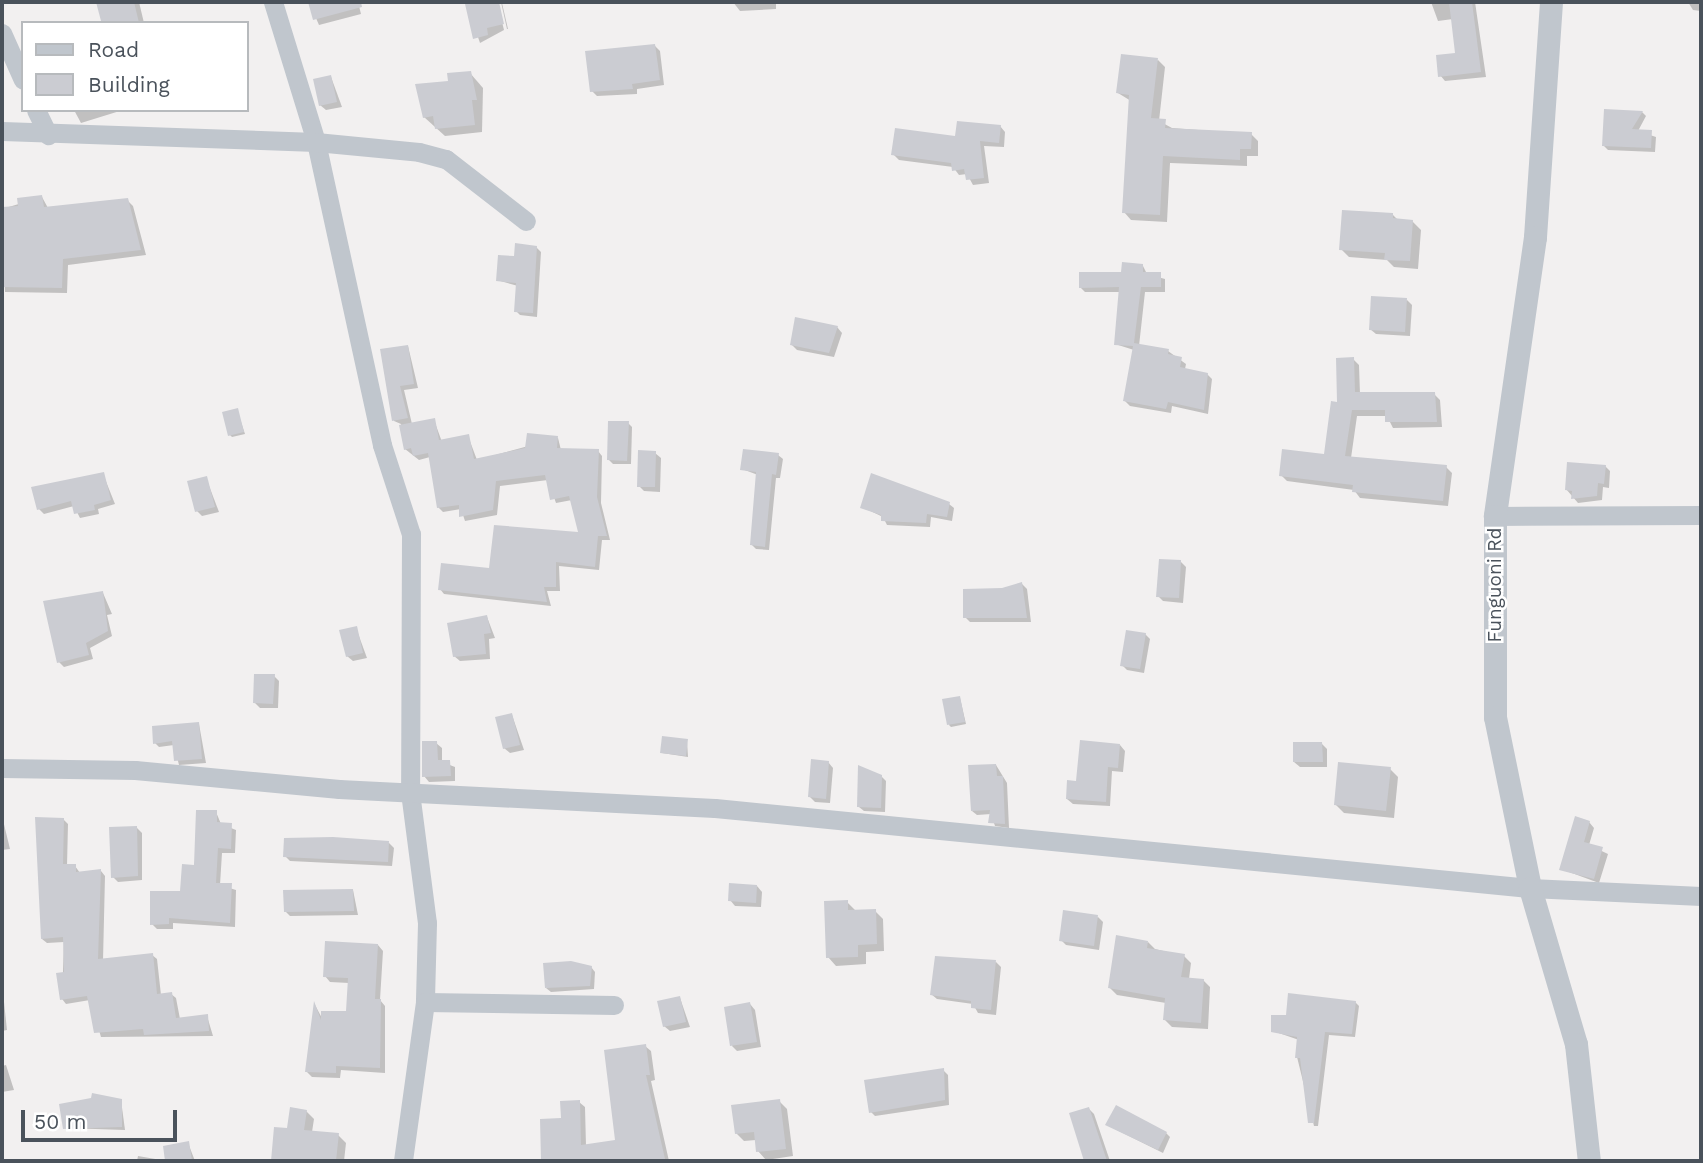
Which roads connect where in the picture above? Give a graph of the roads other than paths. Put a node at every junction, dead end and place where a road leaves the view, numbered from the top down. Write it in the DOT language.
graph roads {
  1 [pos="273,2"];
  2 [pos="1550,2"];
  3 [pos="2,33"];
  4 [pos="21,76"];
  5 [pos="37,112"];
  6 [pos="2,131"];
  7 [pos="48,135"];
  8 [pos="316,142"];
  9 [pos="526,221"];
  10 [pos="1701,515"];
  11 [pos="1494,516"];
  12 [pos="2,768"];
  13 [pos="410,792"];
  14 [pos="1530,888"];
  15 [pos="1701,896"];
  16 [pos="425,1002"];
  17 [pos="614,1005"];
  18 [pos="403,1161"];
  19 [pos="1589,1161"];
  1 -- 8 [label="street"];
  2 -- 11 [label="street, Funguoni Rd"];
  3 -- 4 [label="street"];
  5 -- 7 [label="street"];
  6 -- 7 [label="street"];
  7 -- 8 [label="street"];
  8 -- 9 [label="street"];
  8 -- 13 [label="street"];
  10 -- 11 [label="street"];
  11 -- 14 [label="street, Funguoni Rd"];
  12 -- 13 [label="street"];
  13 -- 14 [label="street"];
  13 -- 16 [label="street"];
  14 -- 15 [label="street"];
  14 -- 19 [label="street, Funguoni Rd"];
  16 -- 17 [label="street"];
  16 -- 18 [label="street"];
}
